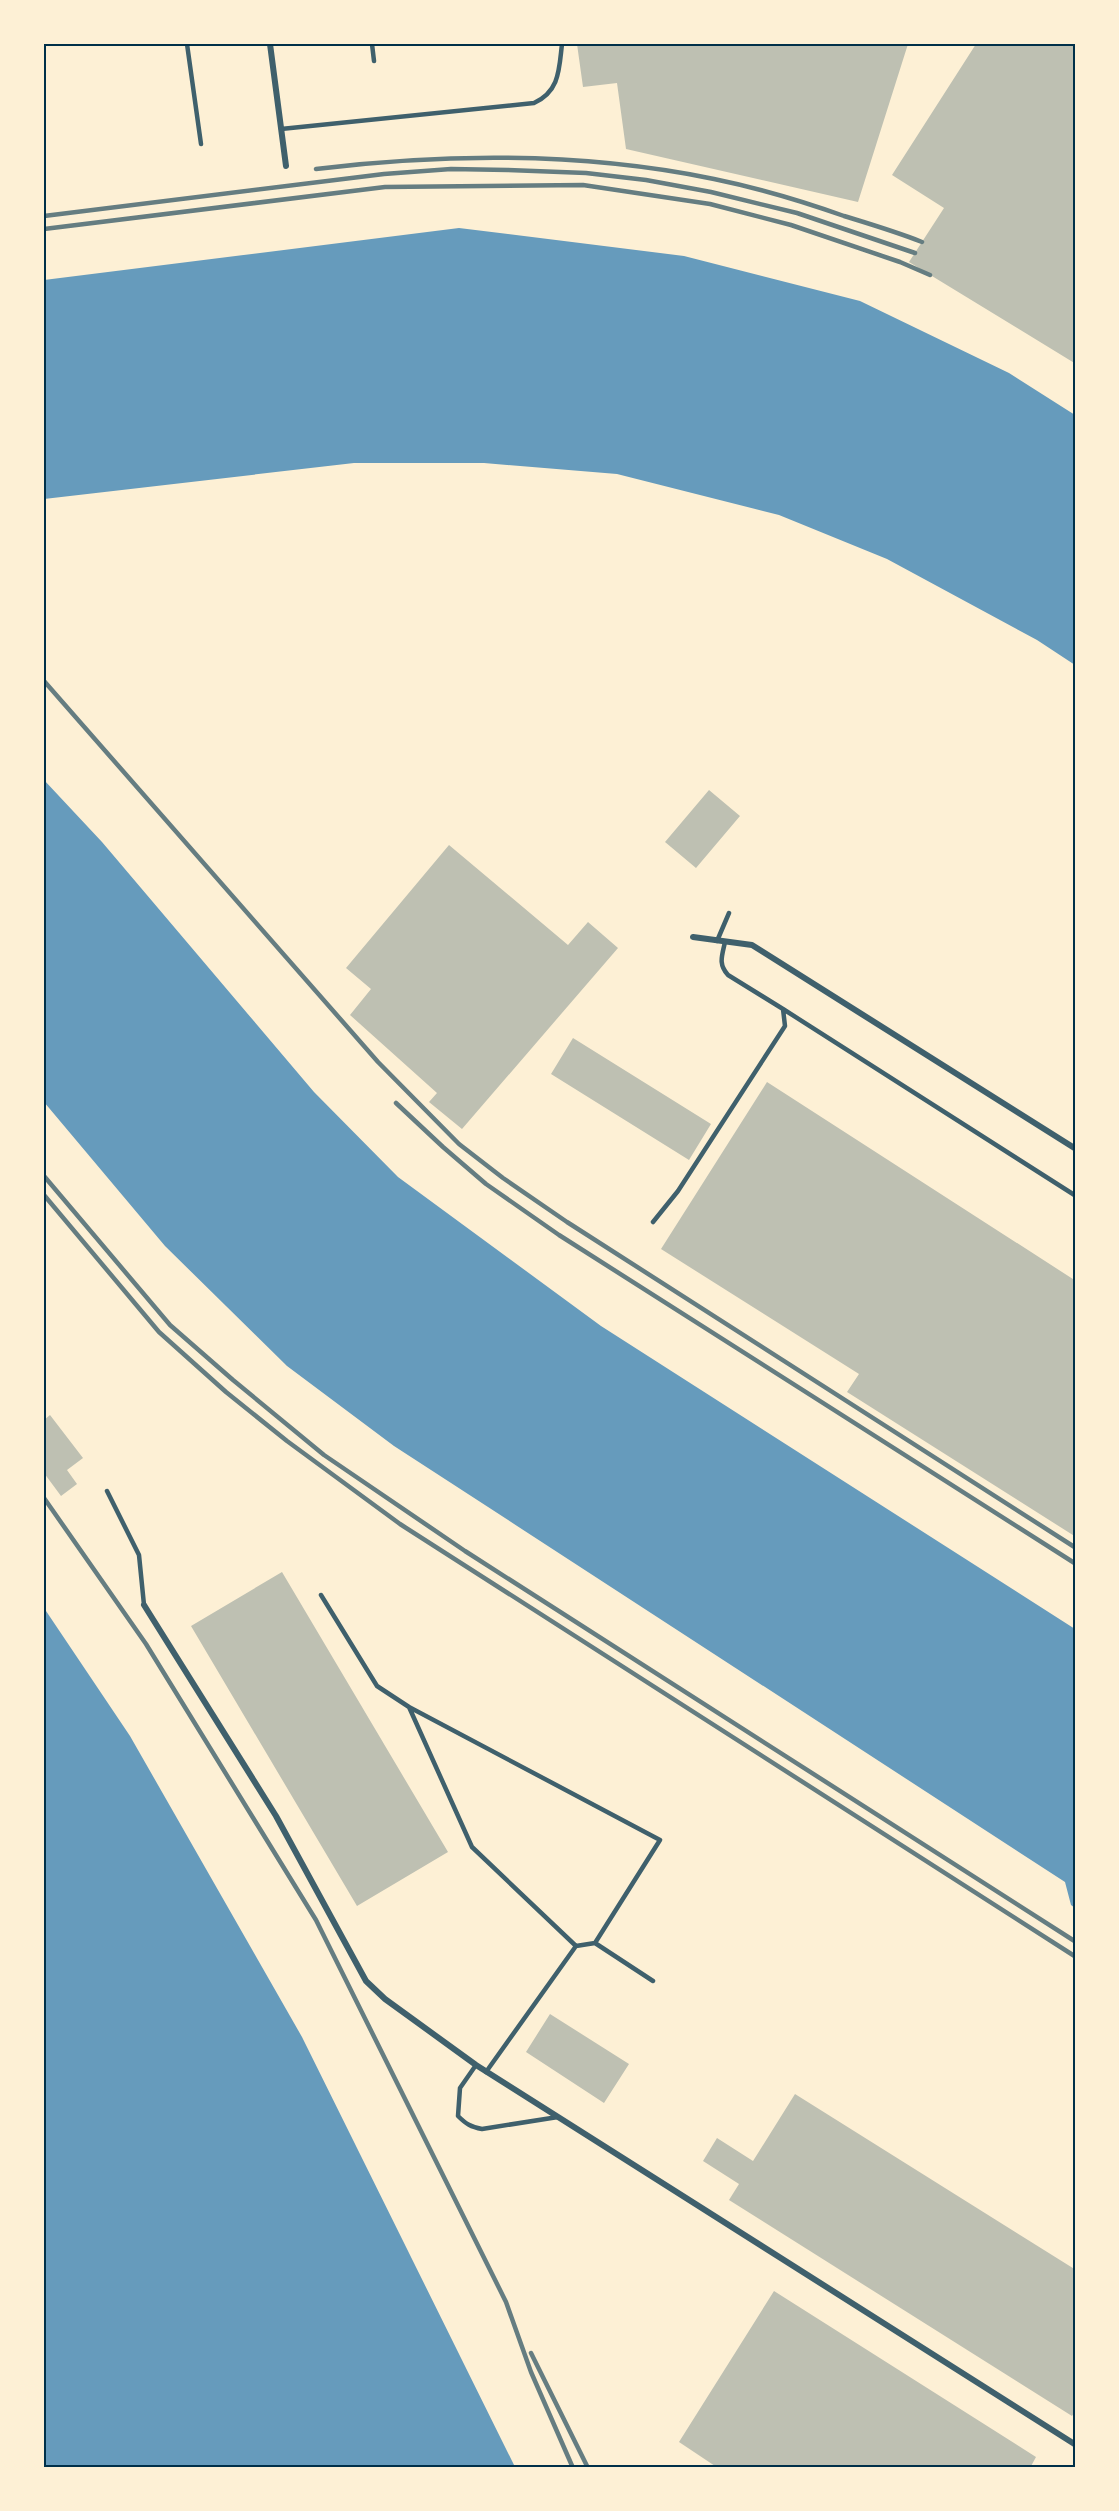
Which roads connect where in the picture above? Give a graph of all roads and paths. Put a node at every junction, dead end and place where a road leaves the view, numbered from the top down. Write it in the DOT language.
graph roads {
  1 [pos="187,44"];
  2 [pos="270,44"];
  3 [pos="372,44"];
  4 [pos="562,44"];
  5 [pos="374,61"];
  6 [pos="281,129"];
  7 [pos="201,144"];
  8 [pos="286,166"];
  9 [pos="729,913"];
  10 [pos="693,937"];
  11 [pos="717,941"];
  12 [pos="725,942"];
  13 [pos="783,1009"];
  14 [pos="1076,1149"];
  15 [pos="1076,1196"];
  16 [pos="653,1222"];
  17 [pos="107,1491"];
  18 [pos="321,1595"];
  19 [pos="144,1605"];
  20 [pos="410,1707"];
  21 [pos="595,1943"];
  22 [pos="576,1946"];
  23 [pos="653,1981"];
  24 [pos="476,2065"];
  25 [pos="486,2072"];
  26 [pos="558,2117"];
  27 [pos="1076,2445"];
  1 -- 7 [label="lane"];
  2 -- 6 [label="street"];
  3 -- 5 [label="lane"];
  4 -- 6 [label="lane"];
  6 -- 8 [label="street"];
  9 -- 11 [label="lane"];
  10 -- 11 [label="street"];
  11 -- 12 [label="street"];
  12 -- 13 [label="lane"];
  12 -- 14 [label="street"];
  13 -- 15 [label="lane"];
  13 -- 16 [label="lane"];
  17 -- 19 [label="lane"];
  18 -- 20 [label="lane"];
  19 -- 24 [label="street"];
  20 -- 21 [label="lane"];
  20 -- 22 [label="lane"];
  21 -- 22 [label="lane"];
  21 -- 23 [label="lane"];
  22 -- 25 [label="lane"];
  24 -- 25 [label="street"];
  24 -- 26 [label="lane"];
  25 -- 26 [label="street"];
  26 -- 27 [label="street"];
}
